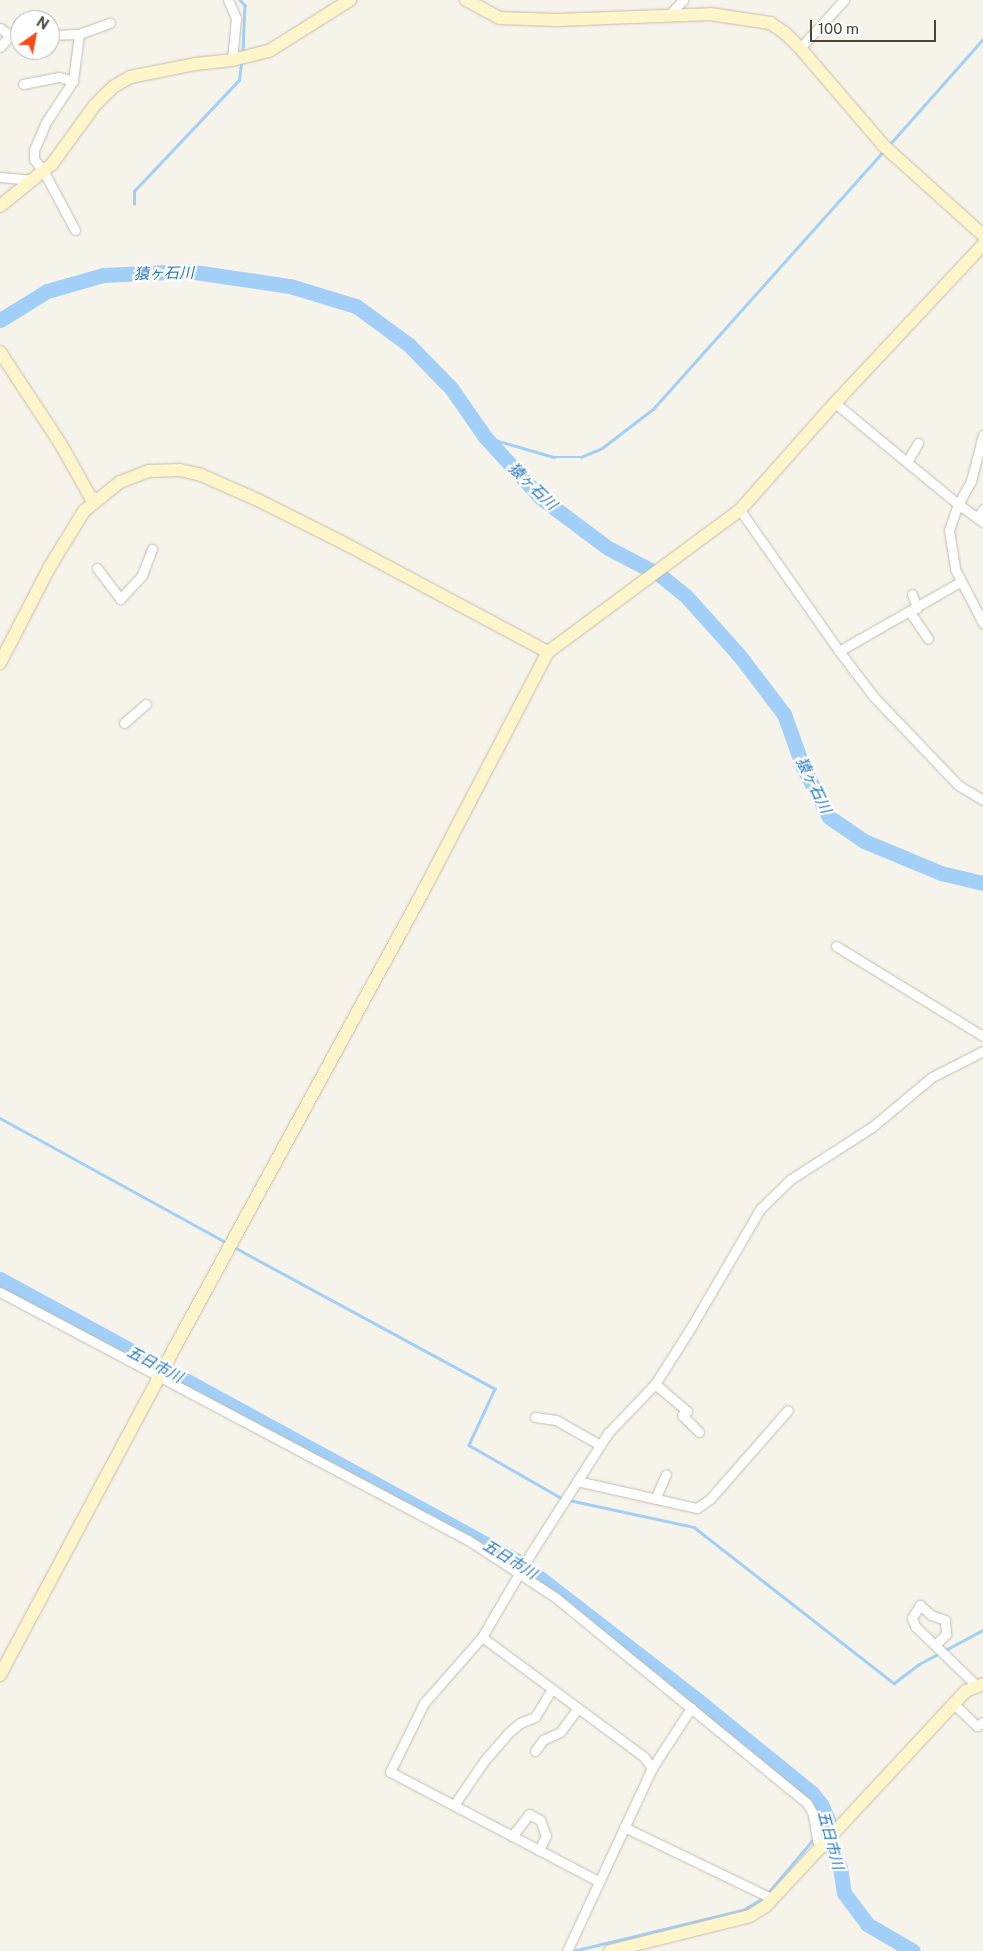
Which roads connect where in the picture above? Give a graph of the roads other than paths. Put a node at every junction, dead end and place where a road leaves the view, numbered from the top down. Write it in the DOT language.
graph roads {
  1 [pos="228,0"];
  2 [pos="350,0"];
  3 [pos="466,0"];
  4 [pos="683,0"];
  5 [pos="844,0"];
  6 [pos="669,14"];
  7 [pos="110,23"];
  8 [pos="79,34"];
  9 [pos="60,35"];
  10 [pos="10,39"];
  11 [pos="0,47"];
  12 [pos="800,48"];
  13 [pos="232,60"];
  14 [pos="72,81"];
  15 [pos="23,84"];
  16 [pos="0,176"];
  17 [pos="39,176"];
  18 [pos="0,206"];
  19 [pos="75,230"];
  20 [pos="983,235"];
  21 [pos="983,244"];
  22 [pos="0,352"];
  23 [pos="835,402"];
  24 [pos="983,435"];
  25 [pos="918,443"];
  26 [pos="907,462"];
  27 [pos="97,499"];
  28 [pos="958,504"];
  29 [pos="983,509"];
  30 [pos="740,510"];
  31 [pos="980,520"];
  32 [pos="152,549"];
  33 [pos="97,568"];
  34 [pos="960,582"];
  35 [pos="912,594"];
  36 [pos="914,610"];
  37 [pos="983,623"];
  38 [pos="928,639"];
  39 [pos="839,651"];
  40 [pos="548,652"];
  41 [pos="0,663"];
  42 [pos="146,704"];
  43 [pos="124,723"];
  44 [pos="983,800"];
  45 [pos="836,946"];
  46 [pos="983,1036"];
  47 [pos="983,1051"];
  48 [pos="0,1292"];
  49 [pos="159,1376"];
  50 [pos="655,1384"];
  51 [pos="788,1410"];
  52 [pos="535,1417"];
  53 [pos="699,1432"];
  54 [pos="600,1445"];
  55 [pos="666,1474"];
  56 [pos="577,1481"];
  57 [pos="655,1499"];
  58 [pos="520,1572"];
  59 [pos="482,1637"];
  60 [pos="935,1645"];
  61 [pos="0,1675"];
  62 [pos="980,1685"];
  63 [pos="552,1689"];
  64 [pos="954,1704"];
  65 [pos="578,1708"];
  66 [pos="691,1708"];
  67 [pos="983,1722"];
  68 [pos="535,1751"];
  69 [pos="652,1768"];
  70 [pos="454,1806"];
  71 [pos="624,1828"];
  72 [pos="512,1836"];
  73 [pos="823,1845"];
  74 [pos="539,1850"];
  75 [pos="598,1881"];
  76 [pos="773,1898"];
  77 [pos="567,1951"];
  78 [pos="610,1951"];
  1 -- 13 [label="street"];
  2 -- 13 [label="street"];
  3 -- 6 [label="street"];
  4 -- 6 [label="street"];
  5 -- 12 [label="street"];
  6 -- 12 [label="street"];
  7 -- 8 [label="street"];
  8 -- 9 [label="street"];
  8 -- 14 [label="street"];
  10 -- 11 [label="street"];
  12 -- 20 [label="street"];
  13 -- 17 [label="street"];
  14 -- 15 [label="street"];
  14 -- 17 [label="street"];
  16 -- 17 [label="street"];
  17 -- 18 [label="street"];
  17 -- 19 [label="street"];
  21 -- 23 [label="street"];
  22 -- 27 [label="street"];
  23 -- 26 [label="street"];
  23 -- 30 [label="street"];
  24 -- 28 [label="street"];
  25 -- 26 [label="street"];
  26 -- 28 [label="street"];
  27 -- 40 [label="street"];
  27 -- 41 [label="street"];
  28 -- 31 [label="street"];
  28 -- 34 [label="street"];
  29 -- 31 [label="street"];
  30 -- 39 [label="street"];
  30 -- 40 [label="street"];
  32 -- 33 [label="street"];
  34 -- 36 [label="street"];
  34 -- 37 [label="street"];
  35 -- 36 [label="street"];
  36 -- 38 [label="street"];
  36 -- 39 [label="street"];
  39 -- 44 [label="street"];
  40 -- 49 [label="street"];
  42 -- 43 [label="street"];
  45 -- 46 [label="street"];
  47 -- 50 [label="street"];
  48 -- 49 [label="street"];
  49 -- 58 [label="street"];
  49 -- 61 [label="street"];
  50 -- 53 [label="street"];
  50 -- 54 [label="street"];
  51 -- 57 [label="street"];
  52 -- 54 [label="street"];
  54 -- 56 [label="street"];
  55 -- 57 [label="street"];
  56 -- 57 [label="street"];
  56 -- 58 [label="street"];
  58 -- 59 [label="street"];
  58 -- 66 [label="street"];
  59 -- 63 [label="street"];
  59 -- 70 [label="street"];
  60 -- 60 [label="street"];
  60 -- 62 [label="street"];
  62 -- 64 [label="street"];
  63 -- 65 [label="street"];
  63 -- 70 [label="street"];
  64 -- 67 [label="street"];
  64 -- 73 [label="street"];
  65 -- 68 [label="street"];
  65 -- 69 [label="street"];
  66 -- 69 [label="street"];
  66 -- 73 [label="street"];
  69 -- 71 [label="street"];
  70 -- 72 [label="street"];
  71 -- 75 [label="street"];
  71 -- 76 [label="street"];
  72 -- 74 [label="street"];
  72 -- 74 [label="street"];
  73 -- 76 [label="street"];
  74 -- 75 [label="street"];
  75 -- 77 [label="street"];
  76 -- 78 [label="street"];
}
